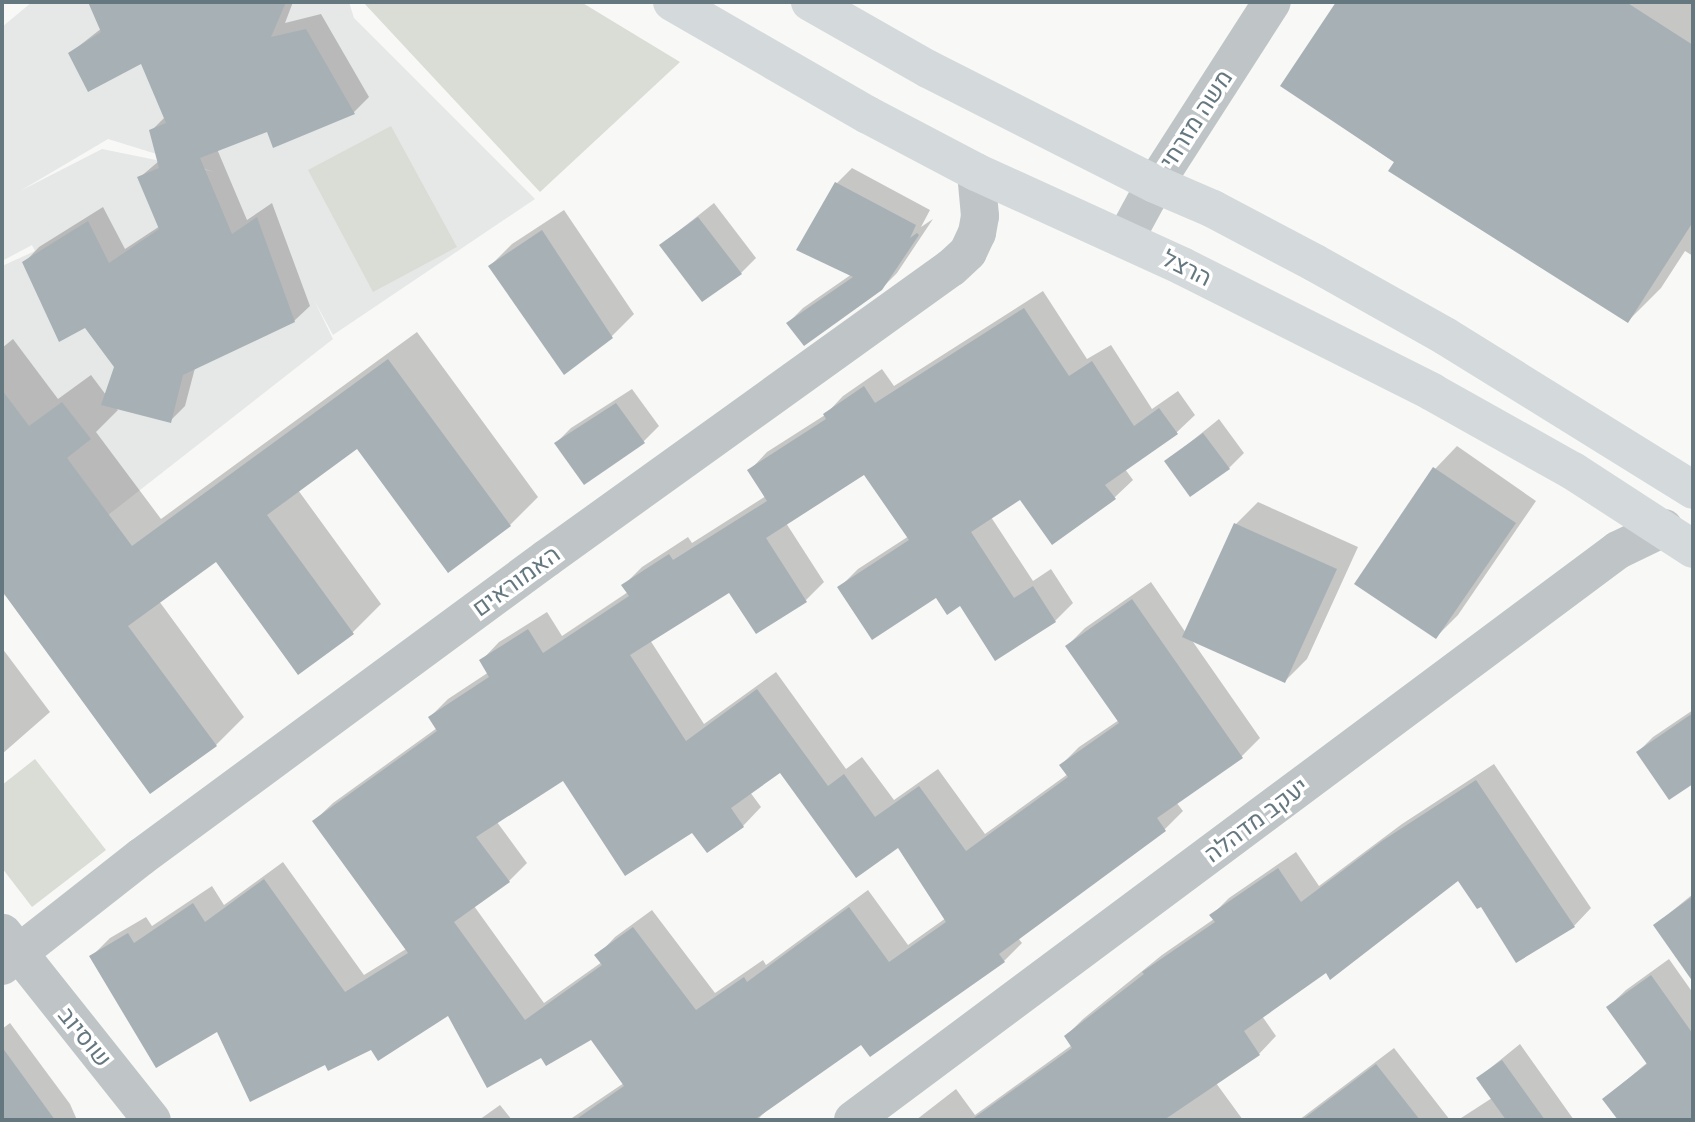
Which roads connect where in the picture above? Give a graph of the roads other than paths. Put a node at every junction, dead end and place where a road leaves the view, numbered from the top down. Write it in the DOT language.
graph roads {
  1 [pos="672,2"];
  2 [pos="810,2"];
  3 [pos="1272,2"];
  4 [pos="976,172"];
  5 [pos="1155,184"];
  6 [pos="1125,239"];
  7 [pos="1693,490"];
  8 [pos="1678,538"];
  9 [pos="7,950"];
  10 [pos="152,1120"];
  11 [pos="853,1120"];
  1 -- 4 [label="main road, הרצל"];
  2 -- 5 [label="main road"];
  3 -- 5 [label="street, משה מזרחי"];
  4 -- 6 [label="main road, הרצל"];
  4 -- 9 [label="street, האמוראים"];
  5 -- 6 [label="street, משה מזרחי"];
  5 -- 7 [label="main road"];
  6 -- 8 [label="main road, הרצל"];
  8 -- 11 [label="street, יעקב מדהלה"];
  9 -- 10 [label="street, שוסיוב"];
}
